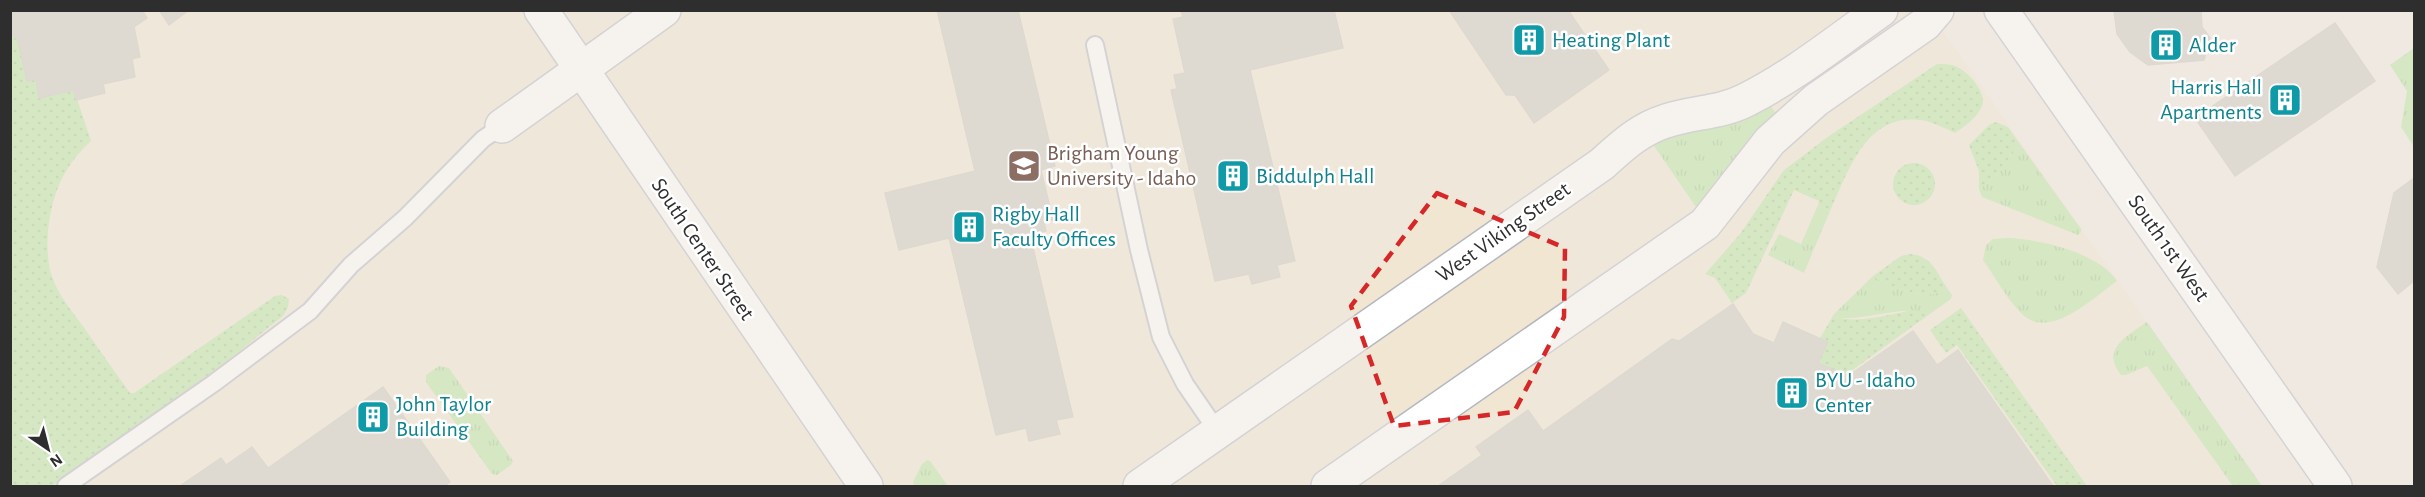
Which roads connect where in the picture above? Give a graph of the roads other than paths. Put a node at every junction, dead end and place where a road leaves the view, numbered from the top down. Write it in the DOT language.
graph roads {
  1 [pos="541,10"];
  2 [pos="664,10"];
  3 [pos="1881,10"];
  4 [pos="1937,10"];
  5 [pos="2001,10"];
  6 [pos="1095,45"];
  7 [pos="581,70"];
  8 [pos="502,126"];
  9 [pos="1218,432"];
  10 [pos="66,486"];
  11 [pos="866,486"];
  12 [pos="1140,486"];
  13 [pos="1328,486"];
  14 [pos="2336,486"];
  1 -- 7 [label="street, South Center Street"];
  2 -- 7 [label="street"];
  3 -- 9 [label="street, West Viking Street"];
  4 -- 13 [label="street"];
  5 -- 14 [label="street, South 1st West"];
  6 -- 9 [label="lane"];
  7 -- 8 [label="street"];
  7 -- 11 [label="street, South Center Street"];
  8 -- 10 [label="lane"];
  9 -- 12 [label="street, West Viking Street"];
}
